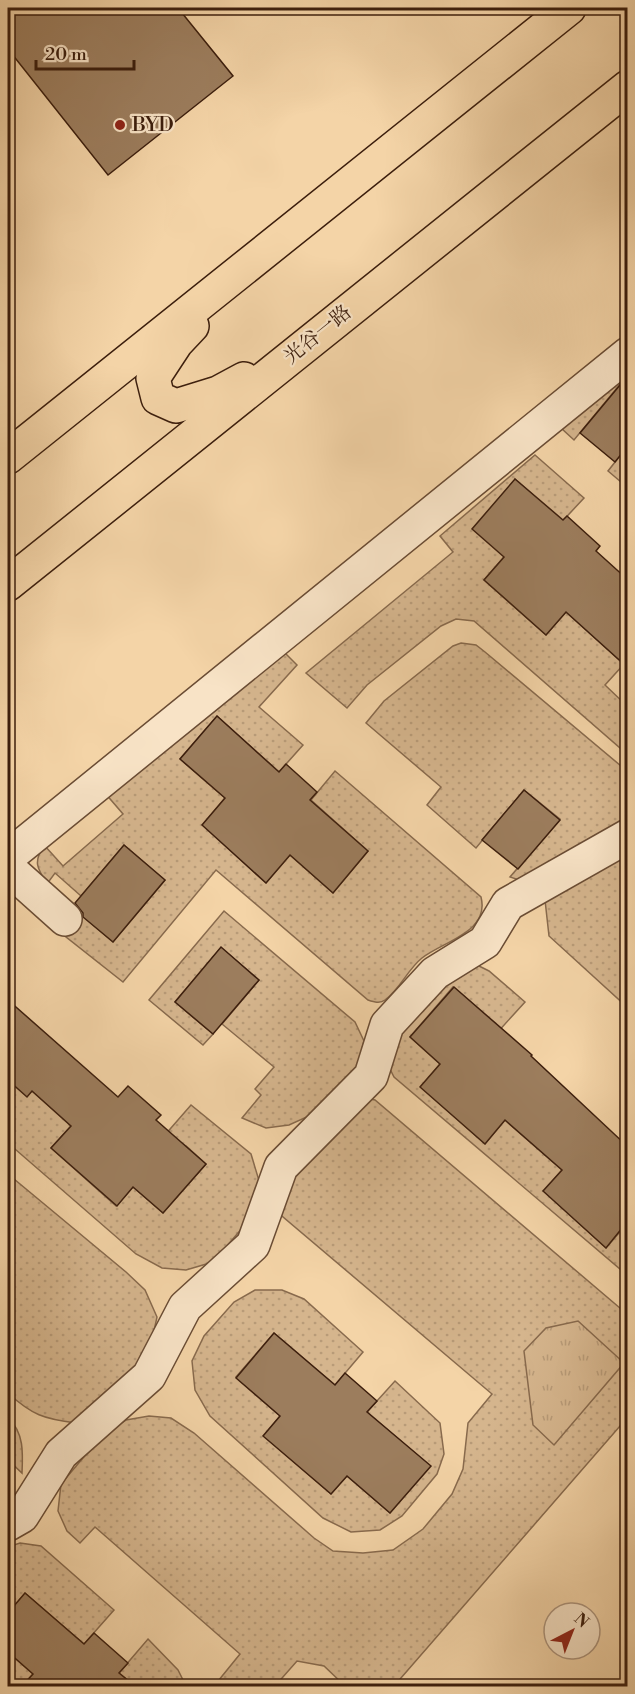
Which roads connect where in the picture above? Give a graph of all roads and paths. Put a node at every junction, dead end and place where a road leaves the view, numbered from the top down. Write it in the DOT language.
graph roads {
  1 [pos="569,8"];
  2 [pos="627,87"];
  3 [pos="238,272"];
  4 [pos="304,346"];
  5 [pos="627,354"];
  6 [pos="8,457"];
  7 [pos="8,584"];
  8 [pos="627,836"];
  9 [pos="8,857"];
  10 [pos="8,868"];
  11 [pos="65,919"];
  12 [pos="8,1524"];
  1 -- 3 [label="main road"];
  2 -- 4 [label="main road, 光谷一路"];
  3 -- 4 [label="main road"];
  3 -- 6 [label="main road"];
  4 -- 7 [label="main road, 光谷一路"];
  5 -- 9 [label="street"];
  8 -- 12 [label="street"];
  10 -- 11 [label="street"];
}
